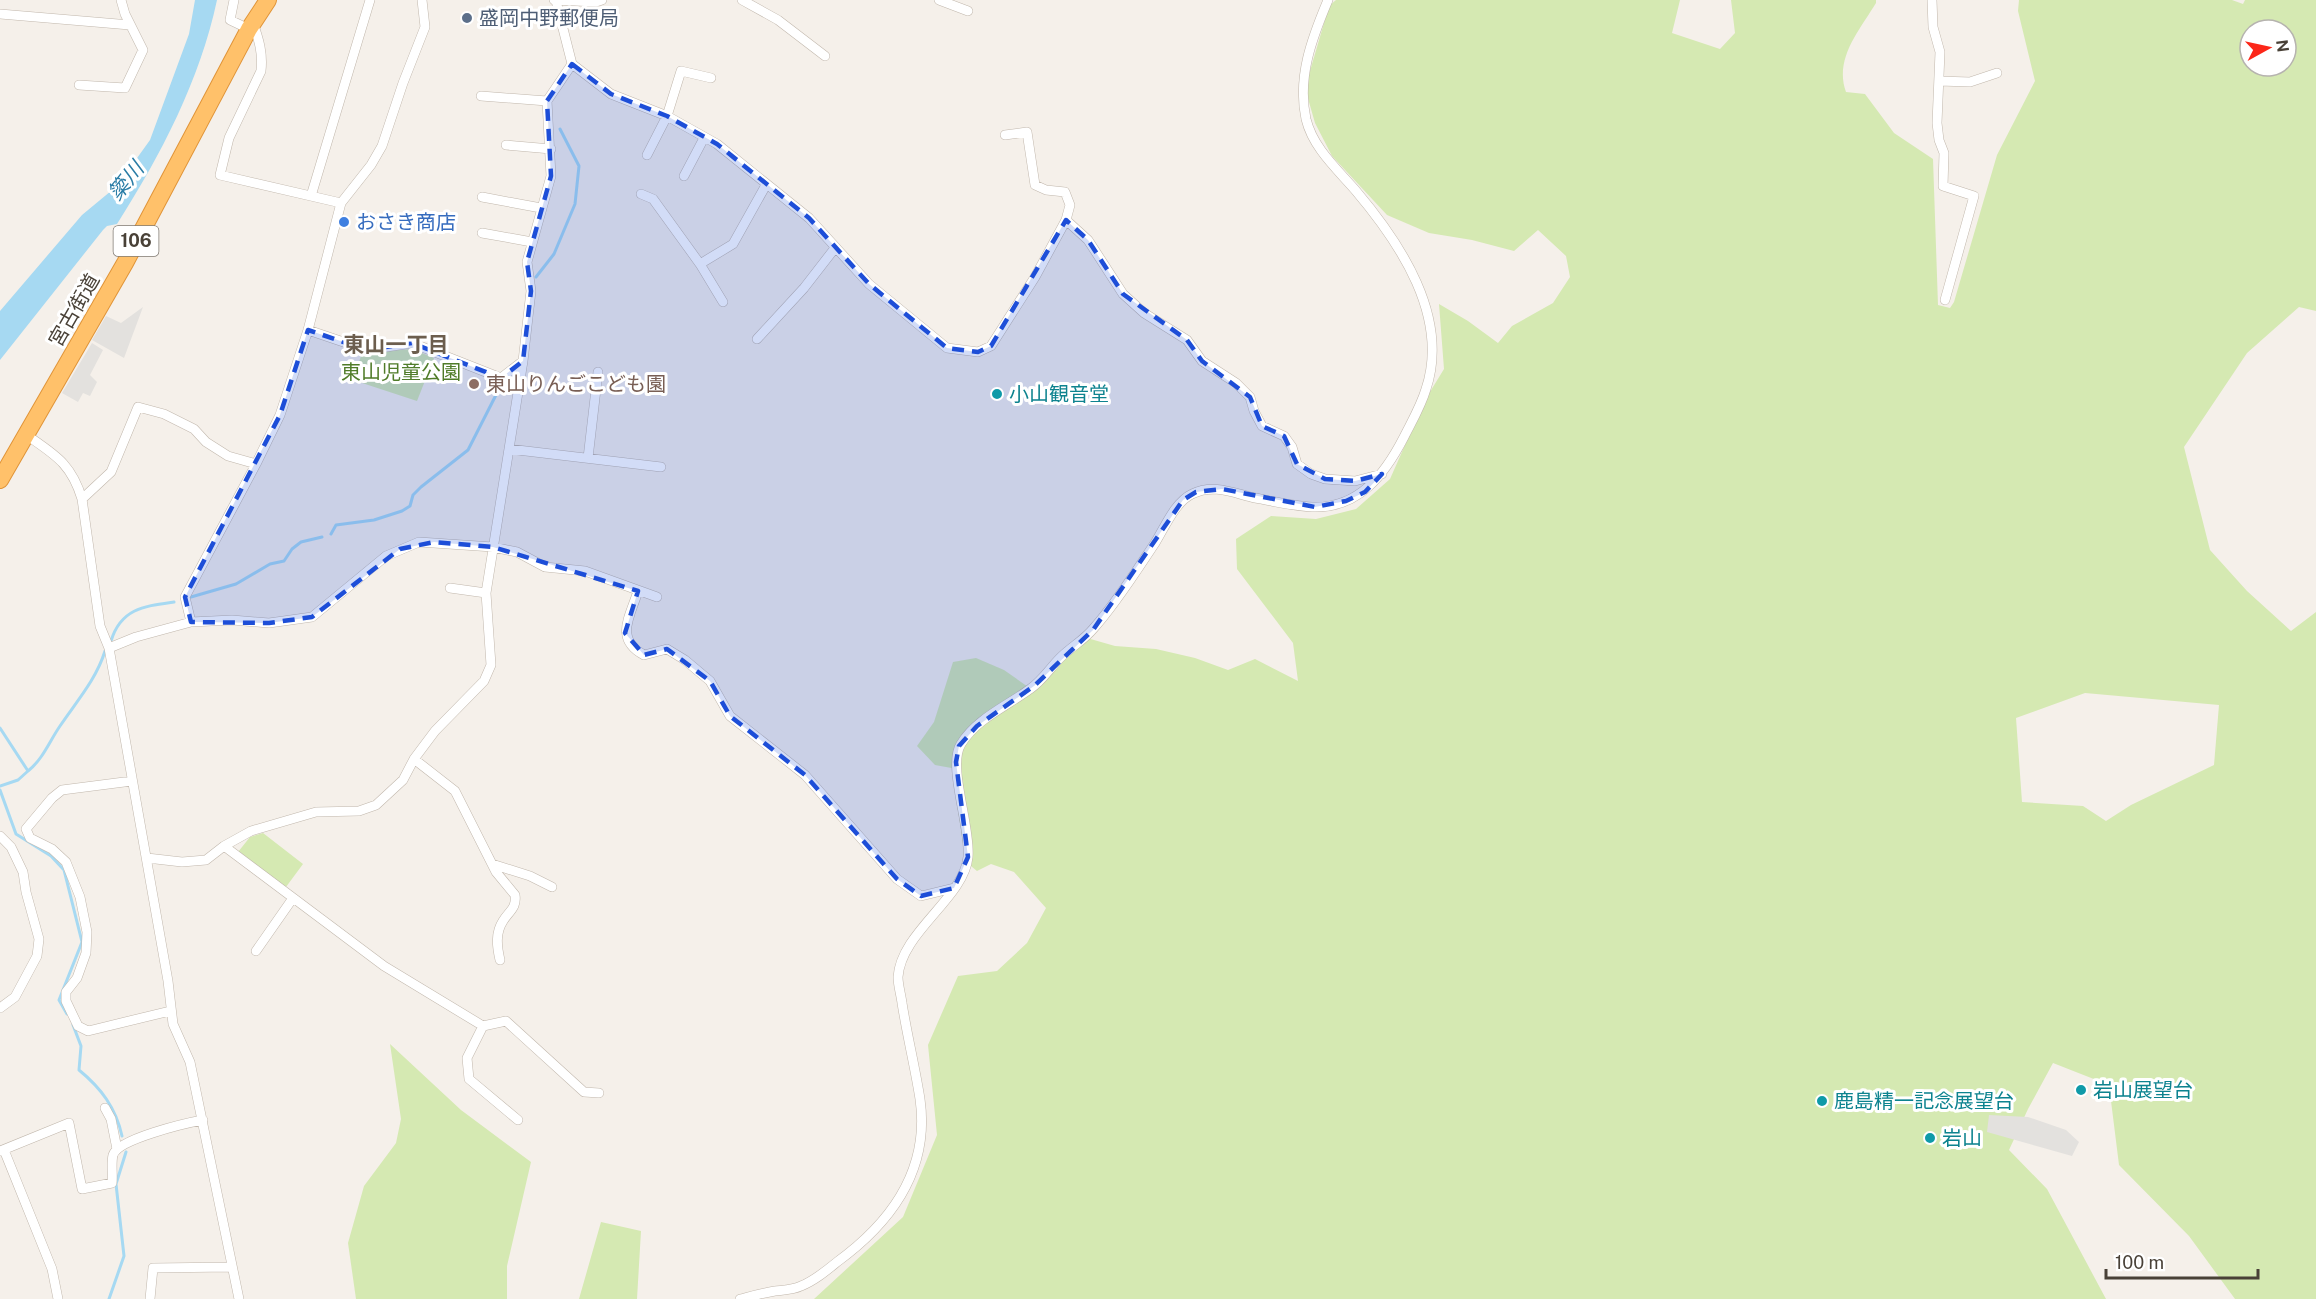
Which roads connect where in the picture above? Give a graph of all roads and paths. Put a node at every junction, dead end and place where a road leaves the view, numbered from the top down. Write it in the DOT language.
graph roads {
  1 [pos="121,0"];
  2 [pos="234,0"];
  3 [pos="267,0"];
  4 [pos="370,0"];
  5 [pos="422,0"];
  6 [pos="555,0"];
  7 [pos="602,0"];
  8 [pos="742,0"];
  9 [pos="939,0"];
  10 [pos="1328,0"];
  11 [pos="1932,0"];
  12 [pos="968,11"];
  13 [pos="0,14"];
  14 [pos="130,25"];
  15 [pos="251,26"];
  16 [pos="825,56"];
  17 [pos="572,64"];
  18 [pos="1998,73"];
  19 [pos="711,78"];
  20 [pos="1939,81"];
  21 [pos="79,85"];
  22 [pos="481,96"];
  23 [pos="547,101"];
  24 [pos="667,116"];
  25 [pos="1005,135"];
  26 [pos="704,138"];
  27 [pos="506,145"];
  28 [pos="551,149"];
  29 [pos="647,155"];
  30 [pos="684,176"];
  31 [pos="766,185"];
  32 [pos="641,194"];
  33 [pos="311,196"];
  34 [pos="482,197"];
  35 [pos="341,202"];
  36 [pos="541,208"];
  37 [pos="1066,220"];
  38 [pos="482,233"];
  39 [pos="532,242"];
  40 [pos="836,248"];
  41 [pos="700,264"];
  42 [pos="1944,300"];
  43 [pos="723,302"];
  44 [pos="308,330"];
  45 [pos="757,339"];
  46 [pos="523,361"];
  47 [pos="598,372"];
  48 [pos="25,434"];
  49 [pos="509,449"];
  50 [pos="588,458"];
  51 [pos="256,464"];
  52 [pos="661,467"];
  53 [pos="1382,474"];
  54 [pos="0,480"];
  55 [pos="82,499"];
  56 [pos="493,547"];
  57 [pos="450,588"];
  58 [pos="638,591"];
  59 [pos="486,593"];
  60 [pos="657,597"];
  61 [pos="191,622"];
  62 [pos="109,648"];
  63 [pos="414,759"];
  64 [pos="132,780"];
  65 [pos="0,836"];
  66 [pos="224,846"];
  67 [pos="147,858"];
  68 [pos="492,864"];
  69 [pos="552,887"];
  70 [pos="954,888"];
  71 [pos="293,898"];
  72 [pos="256,951"];
  73 [pos="500,960"];
  74 [pos="0,1008"];
  75 [pos="171,1011"];
  76 [pos="483,1026"];
  77 [pos="599,1093"];
  78 [pos="105,1108"];
  79 [pos="203,1120"];
  80 [pos="518,1120"];
  81 [pos="117,1149"];
  82 [pos="2,1151"];
  83 [pos="231,1268"];
  84 [pos="58,1299"];
  85 [pos="150,1299"];
  86 [pos="239,1299"];
  87 [pos="741,1299"];
  1 -- 14 [label="street"];
  2 -- 15 [label="street"];
  3 -- 15 [label="highway, 宮古街道 / 106"];
  4 -- 33 [label="street"];
  5 -- 35 [label="street"];
  6 -- 7 [label="street"];
  6 -- 17 [label="street"];
  8 -- 16 [label="street"];
  9 -- 12 [label="street"];
  10 -- 53 [label="street"];
  11 -- 20 [label="street"];
  13 -- 14 [label="street"];
  14 -- 21 [label="street"];
  15 -- 33 [label="street"];
  15 -- 48 [label="highway, 宮古街道 / 106"];
  17 -- 23 [label="street"];
  17 -- 24 [label="street"];
  18 -- 20 [label="street"];
  19 -- 24 [label="street"];
  20 -- 42 [label="street"];
  22 -- 23 [label="street"];
  23 -- 28 [label="street"];
  24 -- 26 [label="street"];
  24 -- 29 [label="street"];
  25 -- 37 [label="street"];
  26 -- 30 [label="street"];
  26 -- 31 [label="street"];
  27 -- 28 [label="street"];
  28 -- 36 [label="street"];
  31 -- 40 [label="street"];
  31 -- 41 [label="street"];
  32 -- 41 [label="street"];
  33 -- 35 [label="street"];
  34 -- 36 [label="street"];
  35 -- 44 [label="street"];
  36 -- 39 [label="street"];
  37 -- 40 [label="street"];
  37 -- 53 [label="street"];
  38 -- 39 [label="street"];
  39 -- 46 [label="street"];
  40 -- 45 [label="street"];
  41 -- 43 [label="street"];
  44 -- 46 [label="street"];
  44 -- 51 [label="street"];
  46 -- 49 [label="street"];
  47 -- 50 [label="street"];
  48 -- 54 [label="highway, 宮古街道 / 106"];
  48 -- 55 [label="street"];
  49 -- 50 [label="street"];
  49 -- 56 [label="street"];
  50 -- 52 [label="street"];
  51 -- 55 [label="street"];
  51 -- 61 [label="street"];
  53 -- 70 [label="street"];
  55 -- 62 [label="street"];
  56 -- 58 [label="street"];
  56 -- 59 [label="street"];
  56 -- 61 [label="street"];
  57 -- 59 [label="street"];
  58 -- 60 [label="street"];
  58 -- 70 [label="street"];
  59 -- 63 [label="street"];
  61 -- 62 [label="street"];
  62 -- 64 [label="street"];
  63 -- 66 [label="street"];
  63 -- 68 [label="street"];
  64 -- 67 [label="street"];
  64 -- 75 [label="street"];
  65 -- 74 [label="street"];
  66 -- 67 [label="street"];
  66 -- 71 [label="street"];
  67 -- 75 [label="street"];
  68 -- 69 [label="street"];
  68 -- 73 [label="street"];
  70 -- 87 [label="street"];
  71 -- 72 [label="street"];
  71 -- 76 [label="street"];
  75 -- 79 [label="street"];
  76 -- 77 [label="street"];
  76 -- 80 [label="street"];
  78 -- 81 [label="street"];
  79 -- 81 [label="street"];
  79 -- 83 [label="street"];
  81 -- 82 [label="street"];
  82 -- 84 [label="street"];
  83 -- 85 [label="street"];
  83 -- 86 [label="street"];
}
